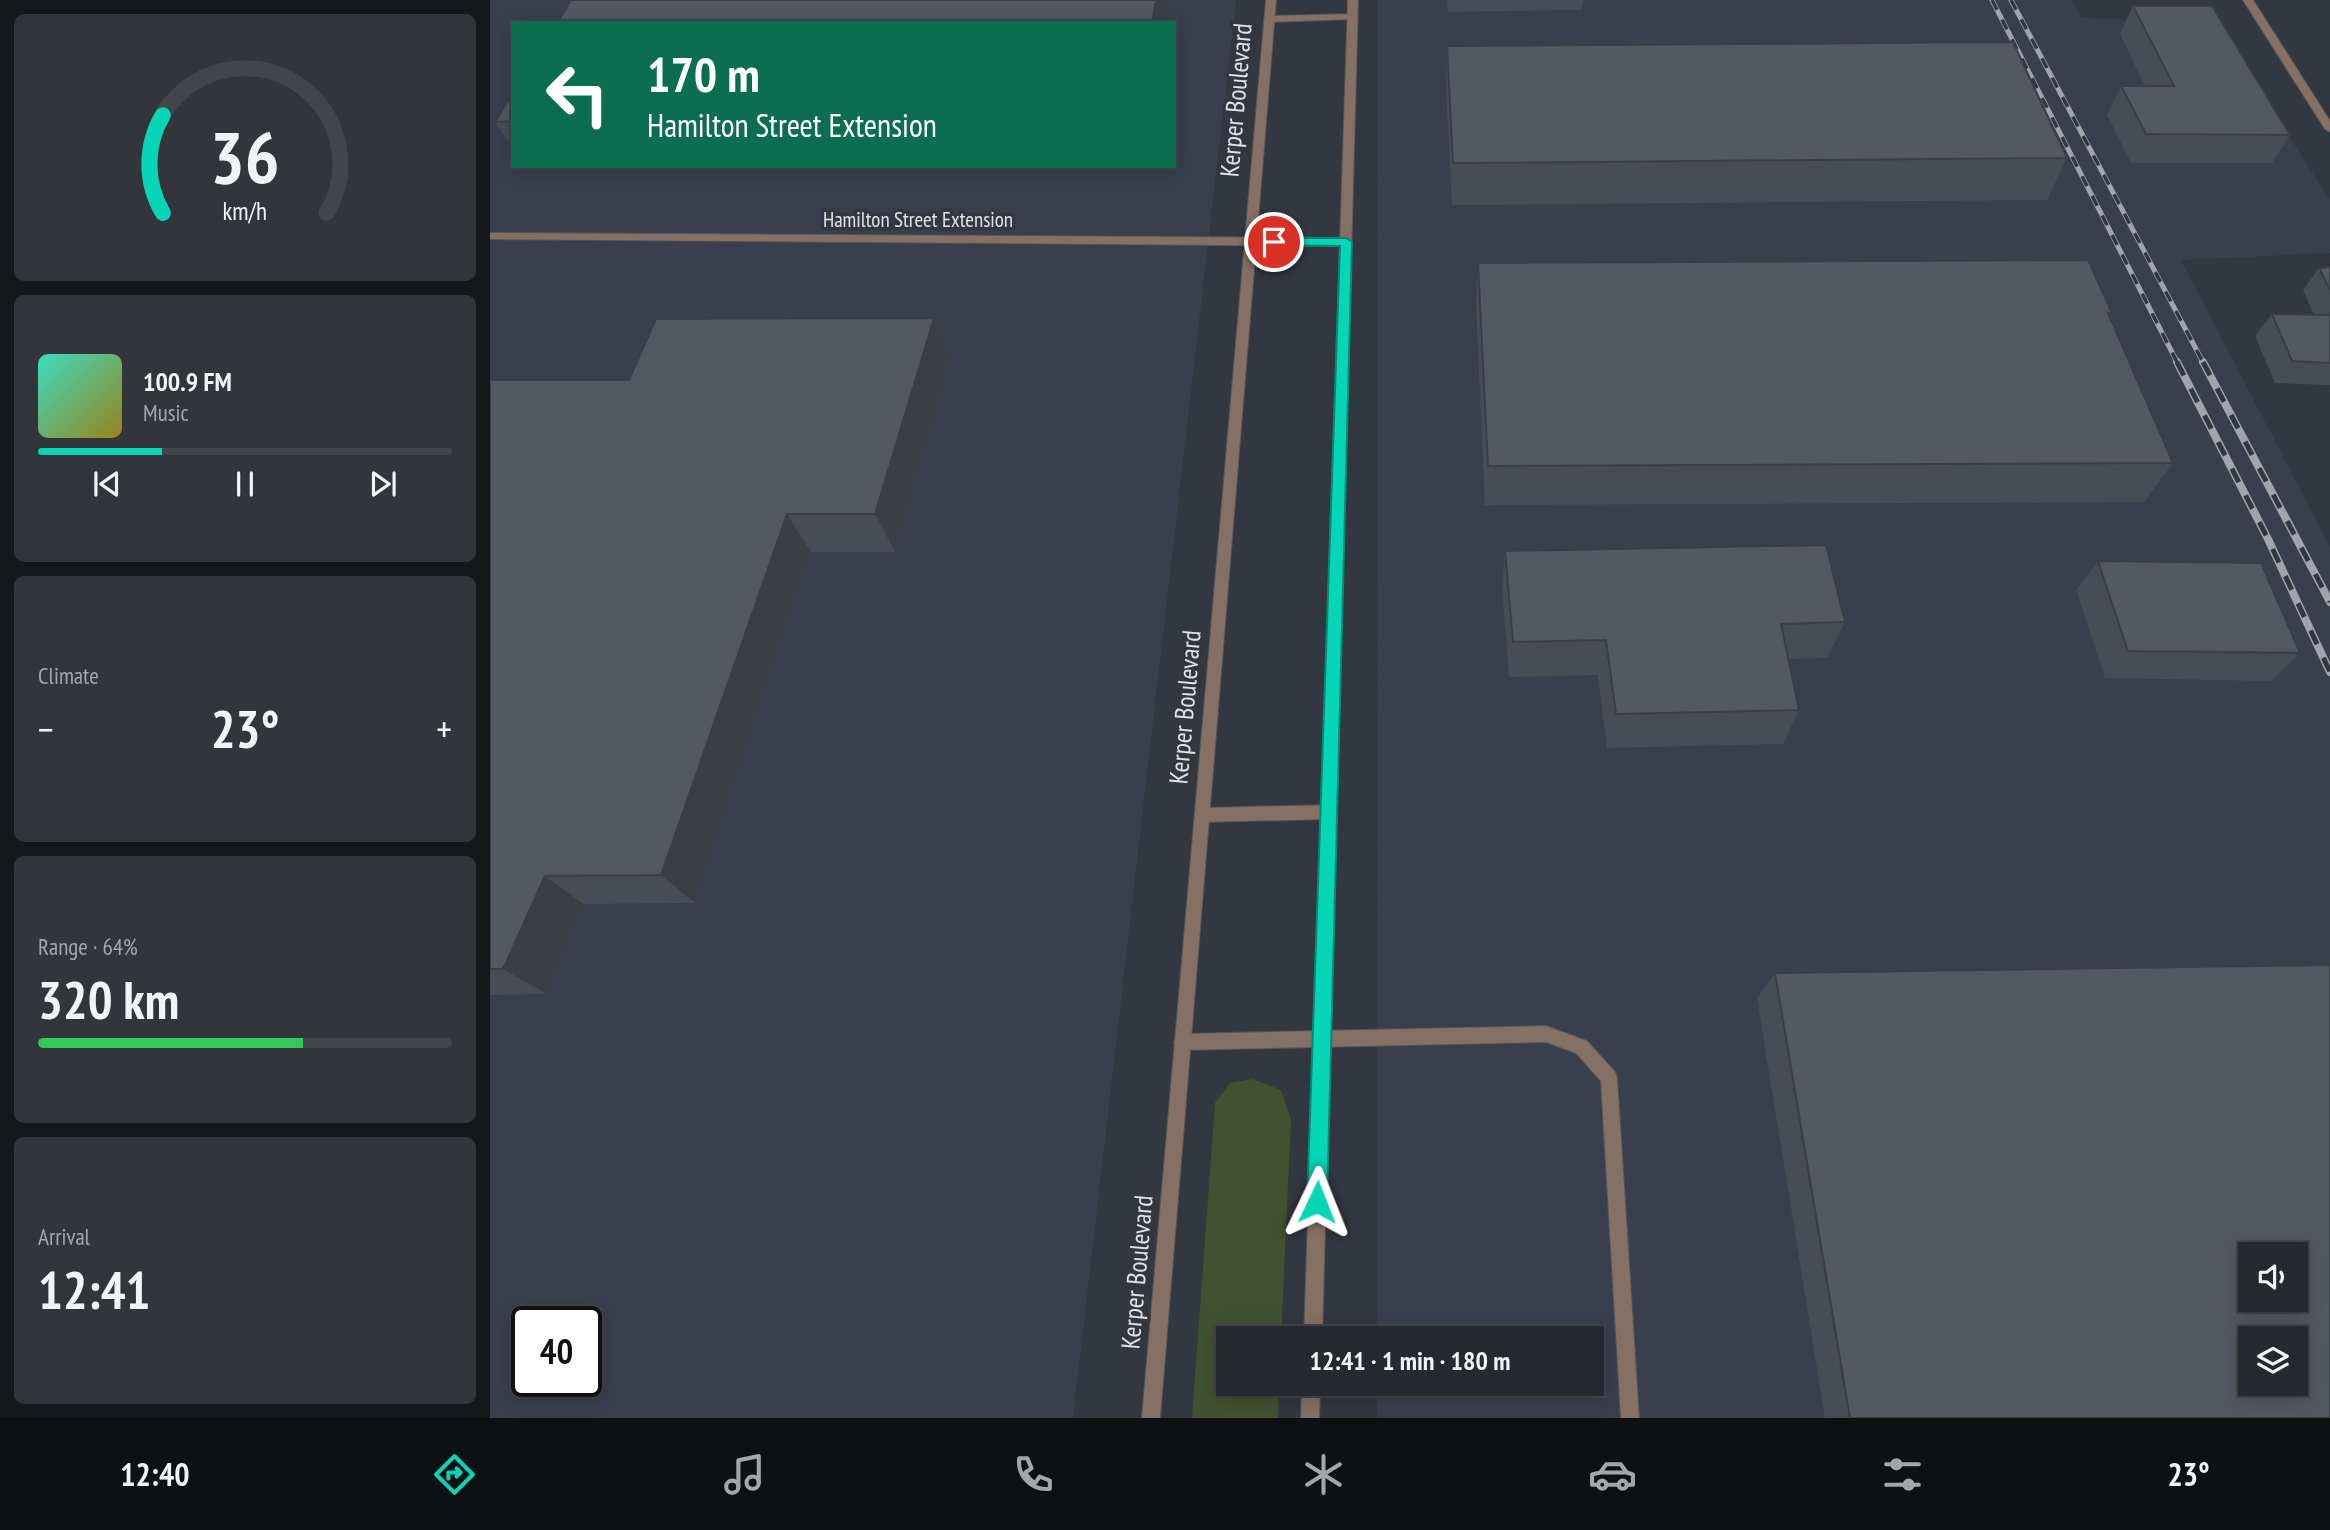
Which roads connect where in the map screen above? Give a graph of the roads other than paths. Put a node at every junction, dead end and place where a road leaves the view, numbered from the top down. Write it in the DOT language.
graph roads {
  1 [pos="1271,0"];
  2 [pos="1353,0"];
  3 [pos="2248,0"];
  4 [pos="1353,17"];
  5 [pos="1269,19"];
  6 [pos="2330,129"];
  7 [pos="490,236"];
  8 [pos="1250,242"];
  9 [pos="1346,242"];
  10 [pos="1329,812"];
  11 [pos="1202,815"];
  12 [pos="1322,1038"];
  13 [pos="1182,1042"];
  14 [pos="1313,1326"];
  15 [pos="1311,1396"];
  16 [pos="1151,1418"];
  17 [pos="1310,1418"];
  18 [pos="1630,1418"];
  1 -- 5 [label="street, Kerper Boulevard"];
  2 -- 4 [label="street"];
  3 -- 6 [label="street"];
  4 -- 5 [label="street"];
  4 -- 9 [label="street"];
  5 -- 8 [label="street, Kerper Boulevard"];
  7 -- 8 [label="street, Hamilton Street Extension"];
  8 -- 9 [label="street, Hamilton Street Extension"];
  8 -- 11 [label="street, Kerper Boulevard"];
  9 -- 10 [label="street"];
  10 -- 11 [label="street"];
  10 -- 12 [label="street"];
  11 -- 13 [label="street, Kerper Boulevard"];
  12 -- 13 [label="street"];
  12 -- 14 [label="street"];
  12 -- 18 [label="street"];
  13 -- 16 [label="street, Kerper Boulevard"];
  15 -- 17 [label="street"];
}
